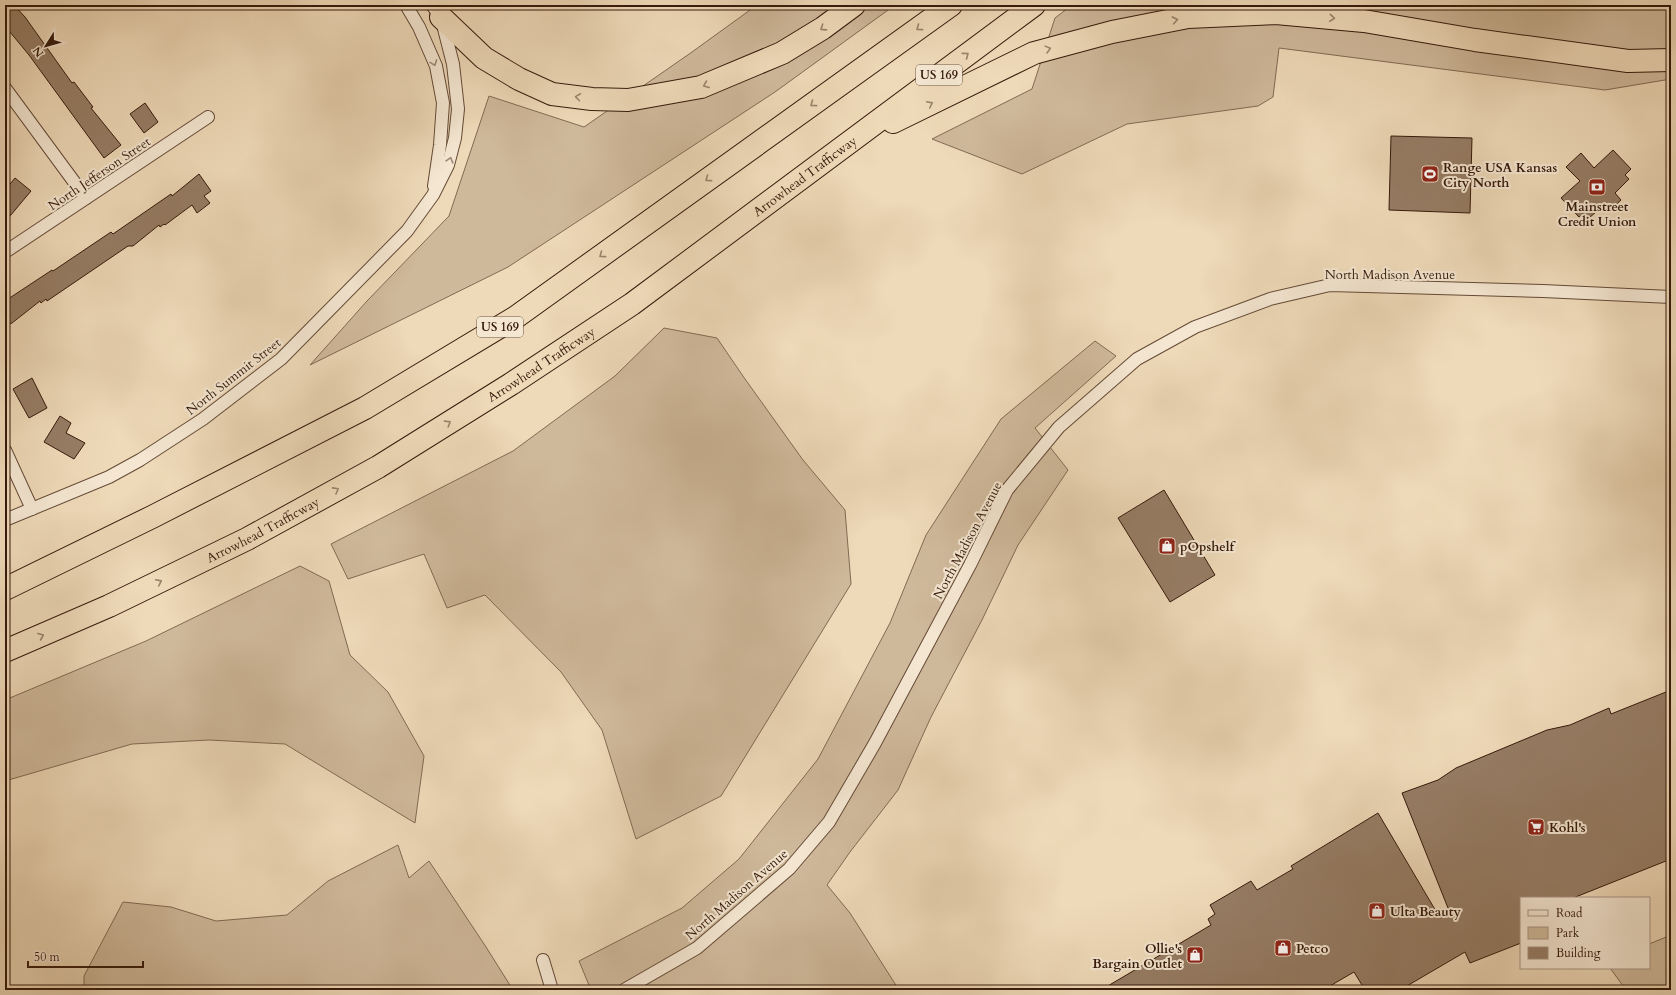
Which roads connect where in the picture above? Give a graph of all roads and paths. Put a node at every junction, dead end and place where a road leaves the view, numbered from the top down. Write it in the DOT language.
graph roads {
  1 [pos="406,5"];
  2 [pos="854,5"];
  3 [pos="951,5"];
  4 [pos="1034,5"];
  5 [pos="437,11"];
  6 [pos="1671,60"];
  7 [pos="5,88"];
  8 [pos="208,117"];
  9 [pos="845,145"];
  10 [pos="433,195"];
  11 [pos="86,198"];
  12 [pos="5,252"];
  13 [pos="1671,297"];
  14 [pos="5,450"];
  15 [pos="32,509"];
  16 [pos="5,520"];
  17 [pos="5,589"];
  18 [pos="5,651"];
  19 [pos="543,960"];
  20 [pos="552,990"];
  21 [pos="624,990"];
  1 -- 10 [label="street, North Summit Street, one-way"];
  2 -- 5 [label="highway, one-way"];
  3 -- 17 [label="highway, US 169, one-way"];
  9 -- 4 [label="highway, Arrowhead Trafficway / US 169, one-way"];
  10 -- 5 [label="street, North Summit Street, one-way"];
  9 -- 6 [label="highway, one-way"];
  7 -- 11 [label="street"];
  8 -- 11 [label="street, North Jefferson Street"];
  18 -- 9 [label="highway, Arrowhead Trafficway / US 169, one-way"];
  10 -- 15 [label="street, North Summit Street"];
  11 -- 12 [label="street, North Jefferson Street"];
  13 -- 21 [label="street, North Madison Avenue"];
  14 -- 15 [label="street"];
  15 -- 16 [label="street, North Summit Street"];
  19 -- 20 [label="street"];
}
